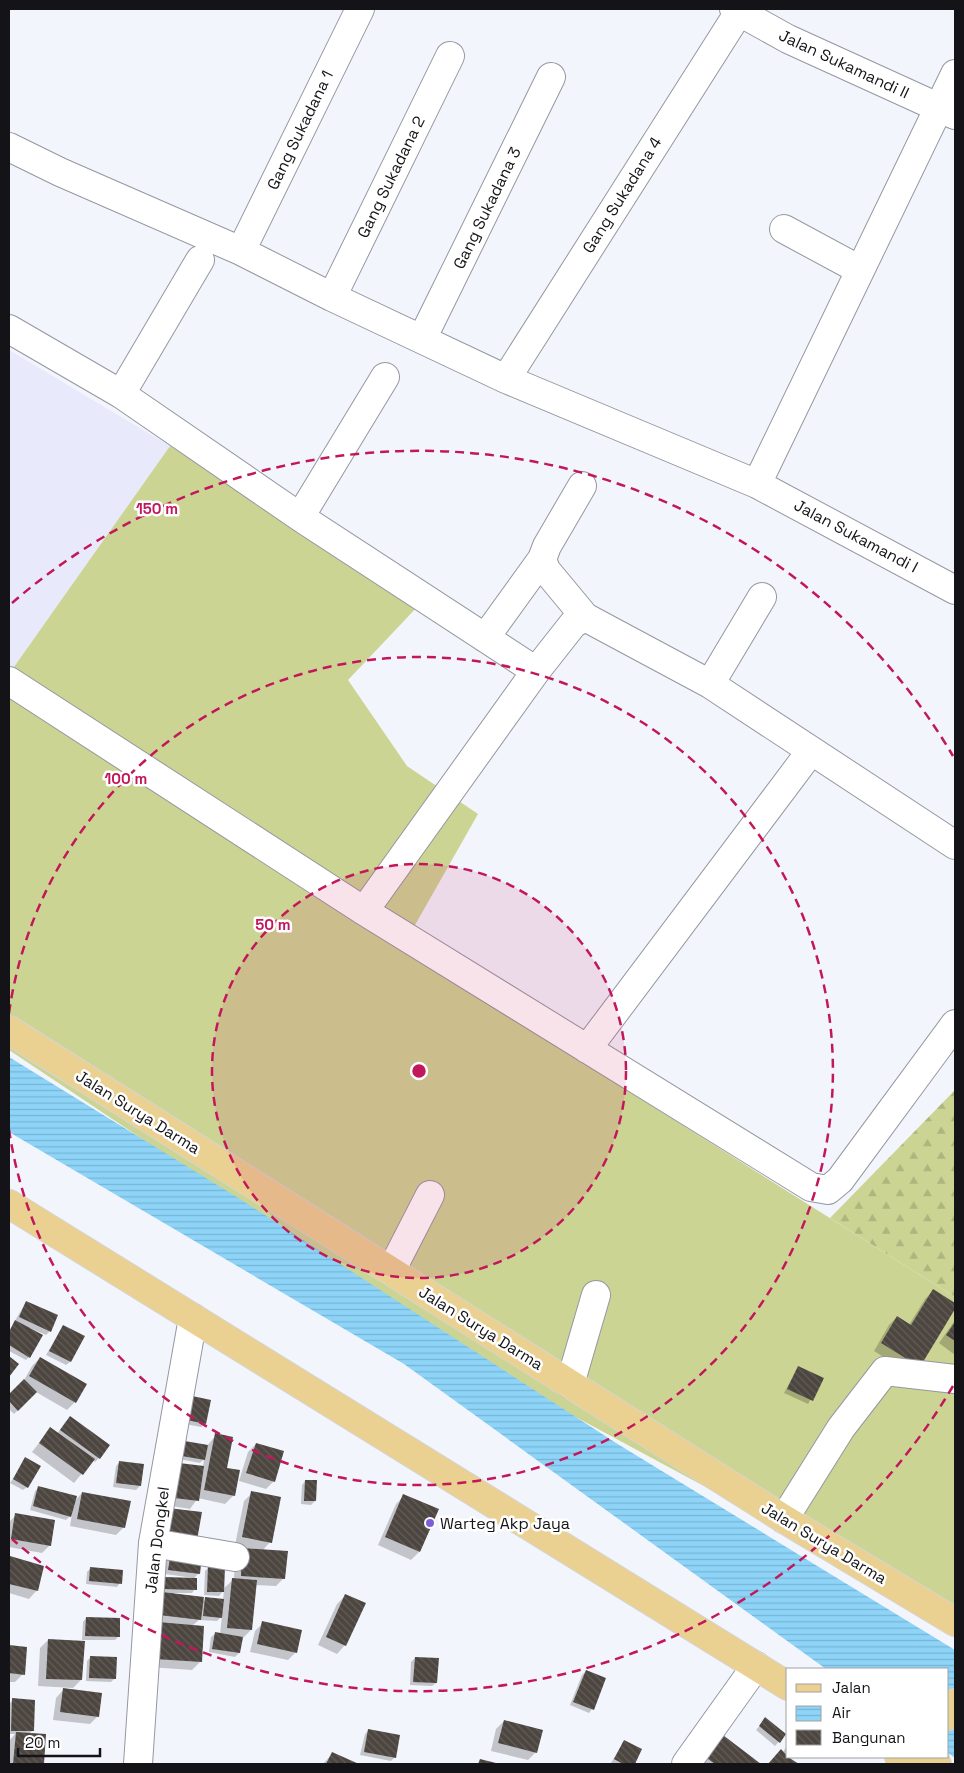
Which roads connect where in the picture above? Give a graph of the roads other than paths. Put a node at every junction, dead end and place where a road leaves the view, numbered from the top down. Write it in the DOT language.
graph roads {
  1 [pos="360,9"];
  2 [pos="737,10"];
  3 [pos="450,56"];
  4 [pos="955,74"];
  5 [pos="551,77"];
  6 [pos="947,111"];
  7 [pos="9,147"];
  8 [pos="784,229"];
  9 [pos="241,251"];
  10 [pos="200,260"];
  11 [pos="860,270"];
  12 [pos="332,297"];
  13 [pos="9,329"];
  14 [pos="422,339"];
  15 [pos="385,377"];
  16 [pos="506,379"];
  17 [pos="121,394"];
  18 [pos="757,484"];
  19 [pos="582,486"];
  20 [pos="300,517"];
  21 [pos="542,559"];
  22 [pos="955,590"];
  23 [pos="762,597"];
  24 [pos="585,617"];
  25 [pos="484,638"];
  26 [pos="536,671"];
  27 [pos="710,684"];
  28 [pos="13,691"];
  29 [pos="811,751"];
  30 [pos="955,844"];
  31 [pos="364,911"];
  32 [pos="955,1024"];
  33 [pos="9,1030"];
  34 [pos="587,1049"];
  35 [pos="430,1195"];
  36 [pos="9,1204"];
  37 [pos="391,1271"];
  38 [pos="596,1296"];
  39 [pos="193,1318"];
  40 [pos="955,1379"];
  41 [pos="570,1384"];
  42 [pos="784,1519"];
  43 [pos="153,1543"];
  44 [pos="235,1557"];
  45 [pos="955,1622"];
  46 [pos="756,1666"];
  47 [pos="786,1685"];
  48 [pos="955,1703"];
  49 [pos="949,1714"];
  50 [pos="900,1758"];
  51 [pos="138,1764"];
  52 [pos="686,1764"];
  53 [pos="911,1764"];
  1 -- 9 [label="street, Gang Sukadana 1"];
  2 -- 6 [label="street, Jalan Sukamandi II"];
  2 -- 16 [label="street, Gang Sukadana 4"];
  3 -- 12 [label="street, Gang Sukadana 2"];
  4 -- 6 [label="street"];
  5 -- 14 [label="street, Gang Sukadana 3"];
  6 -- 11 [label="street"];
  7 -- 9 [label="street, Jalan Sukamandi I"];
  8 -- 11 [label="street"];
  9 -- 12 [label="street, Jalan Sukamandi I"];
  10 -- 17 [label="street"];
  11 -- 18 [label="street"];
  12 -- 14 [label="street, Jalan Sukamandi I"];
  13 -- 17 [label="street"];
  14 -- 16 [label="street, Jalan Sukamandi I"];
  15 -- 20 [label="street"];
  16 -- 18 [label="street, Jalan Sukamandi I"];
  17 -- 20 [label="street"];
  18 -- 22 [label="street, Jalan Sukamandi I"];
  19 -- 21 [label="street"];
  20 -- 25 [label="street"];
  21 -- 24 [label="street"];
  21 -- 25 [label="street"];
  23 -- 27 [label="street"];
  24 -- 26 [label="street"];
  24 -- 27 [label="street"];
  25 -- 26 [label="street"];
  26 -- 31 [label="street"];
  27 -- 29 [label="street"];
  28 -- 31 [label="street"];
  29 -- 30 [label="street"];
  29 -- 34 [label="street"];
  31 -- 34 [label="street"];
  32 -- 34 [label="street"];
  33 -- 37 [label="main road, Jalan Surya Darma"];
  35 -- 37 [label="street"];
  36 -- 39 [label="main road"];
  37 -- 41 [label="main road, Jalan Surya Darma"];
  38 -- 41 [label="street"];
  39 -- 43 [label="street, Jalan Dongkel"];
  39 -- 46 [label="main road"];
  40 -- 42 [label="street"];
  41 -- 42 [label="main road, Jalan Surya Darma"];
  42 -- 45 [label="main road, Jalan Surya Darma"];
  43 -- 44 [label="street"];
  43 -- 51 [label="street, Jalan Dongkel"];
  46 -- 47 [label="main road"];
  46 -- 52 [label="street"];
  48 -- 49 [label="main road"];
  50 -- 53 [label="main road"];
}
